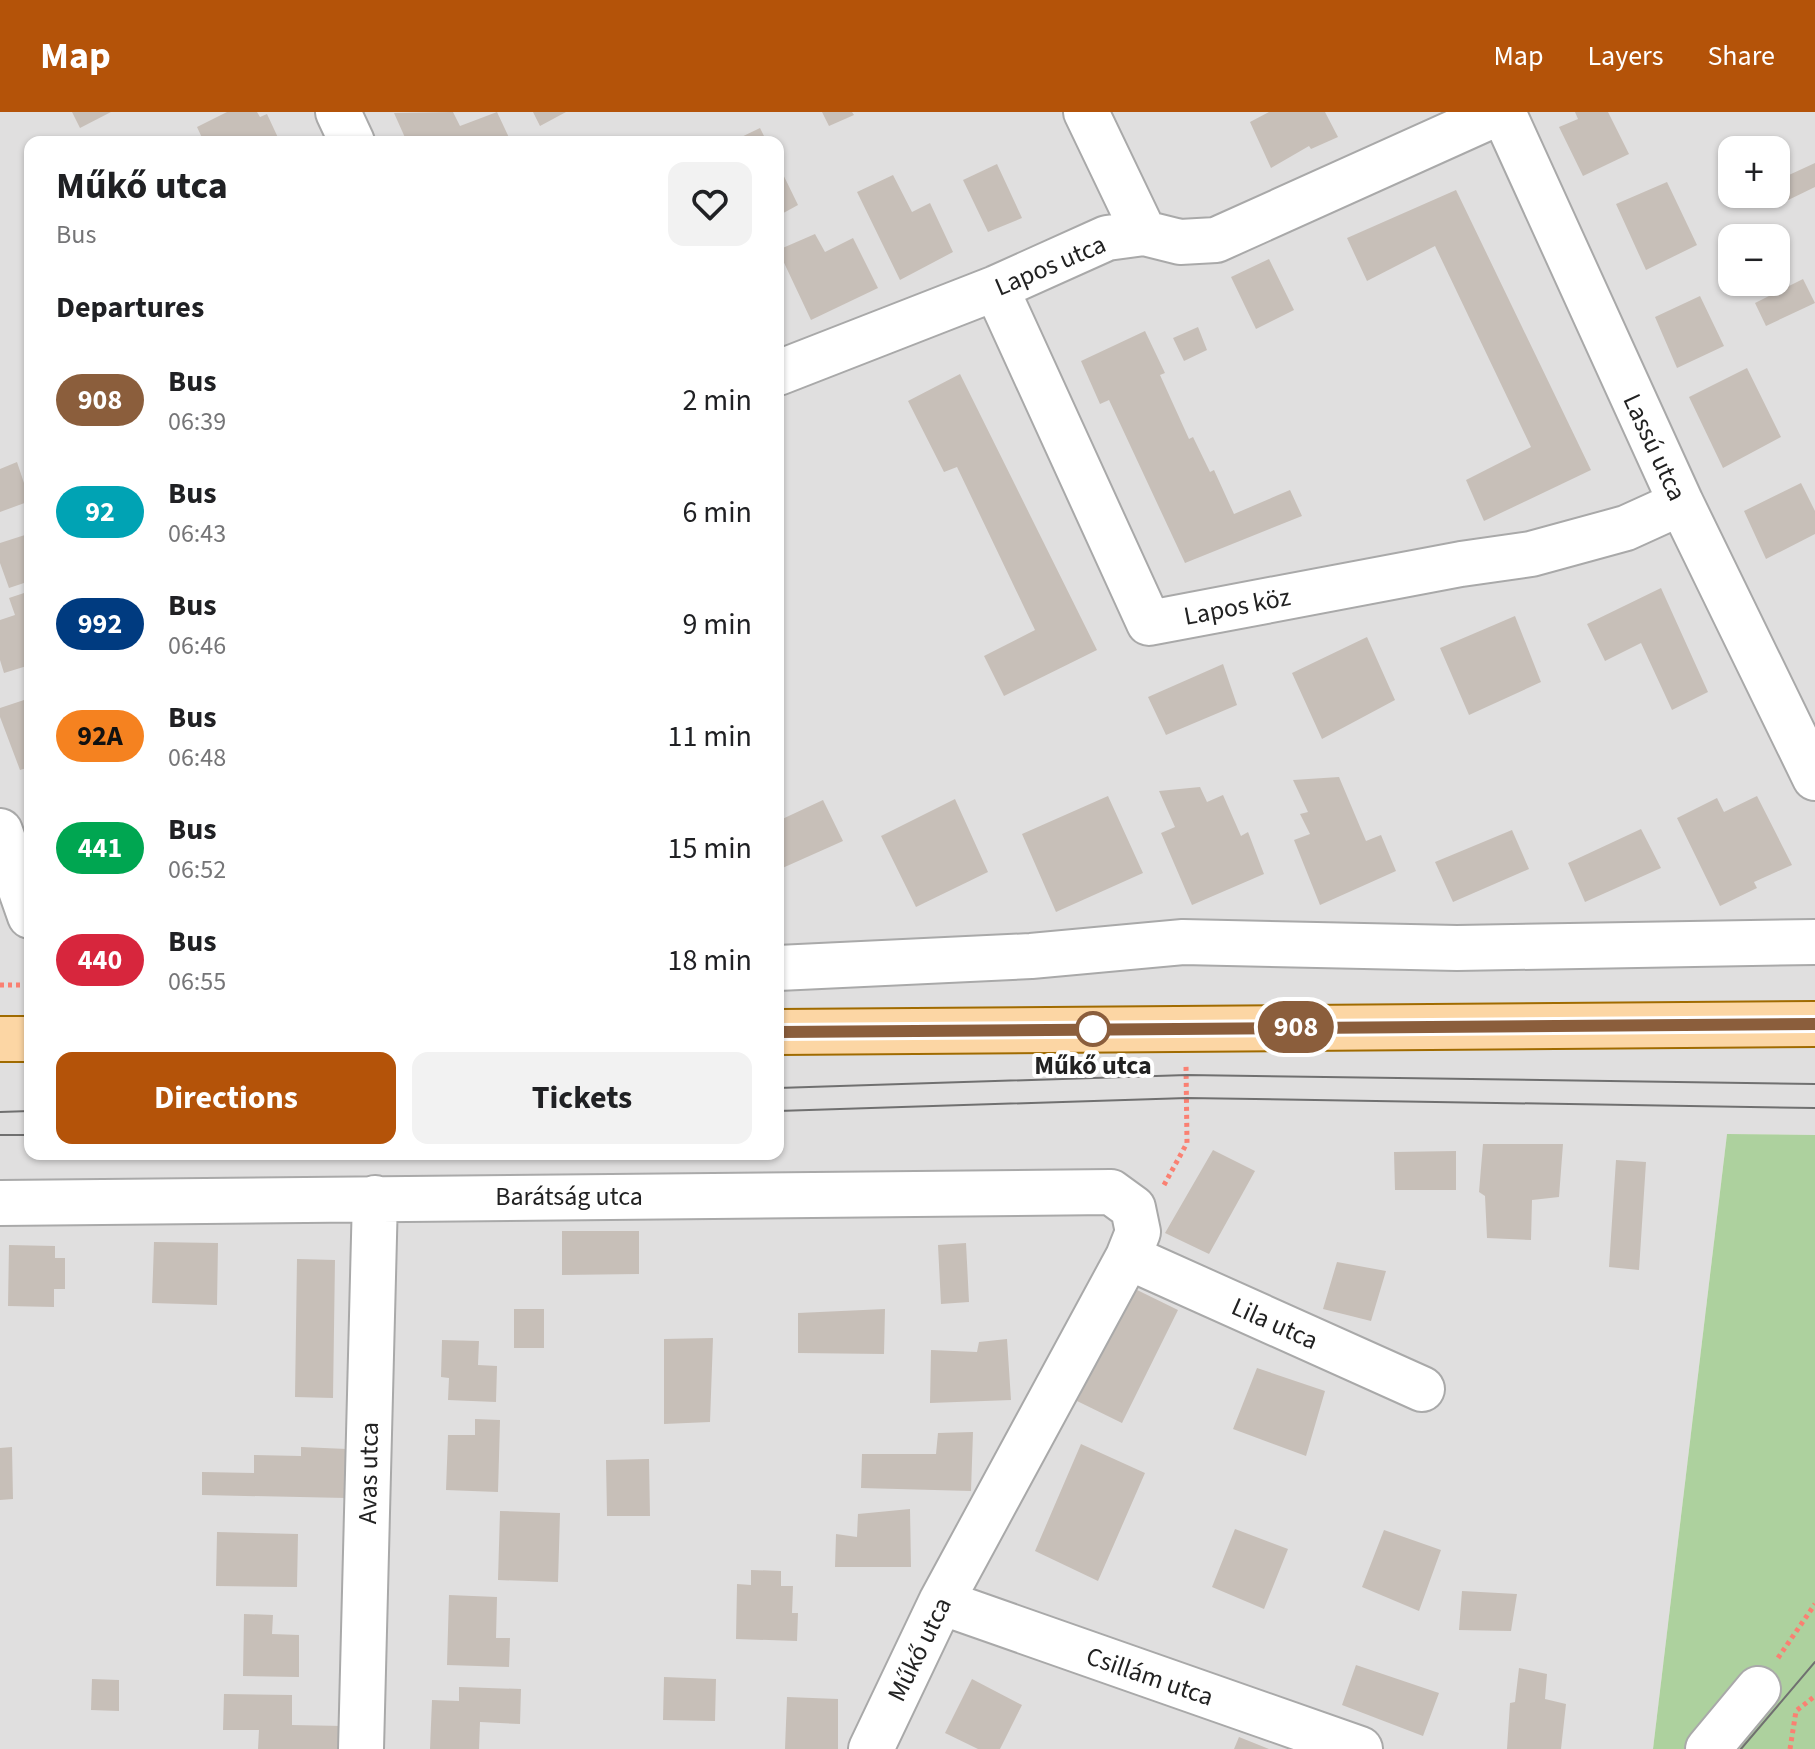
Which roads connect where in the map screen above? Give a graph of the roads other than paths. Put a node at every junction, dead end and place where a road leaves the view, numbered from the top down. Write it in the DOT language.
graph roads {
  1 [pos="338,112"];
  2 [pos="1086,112"];
  3 [pos="1501,112"];
  4 [pos="349,136"];
  5 [pos="1144,233"];
  6 [pos="996,288"];
  7 [pos="784,371"];
  8 [pos="1681,503"];
  9 [pos="1815,778"];
  10 [pos="0,831"];
  11 [pos="24,899"];
  12 [pos="1815,942"];
  13 [pos="784,968"];
  14 [pos="1815,1024"];
  15 [pos="784,1032"];
  16 [pos="0,1039"];
  17 [pos="24,1039"];
  18 [pos="375,1198"];
  19 [pos="0,1203"];
  20 [pos="1133,1208"];
  21 [pos="1128,1257"];
  22 [pos="1422,1389"];
  23 [pos="941,1602"];
  24 [pos="1758,1689"];
  25 [pos="361,1749"];
  26 [pos="871,1749"];
  27 [pos="1360,1749"];
  28 [pos="1708,1749"];
  1 -- 4 [label="street"];
  2 -- 5 [label="street"];
  3 -- 5 [label="street, Lapos utca"];
  3 -- 8 [label="street, Lassú utca"];
  5 -- 6 [label="street, Lapos utca"];
  6 -- 7 [label="street, Lapos utca"];
  6 -- 8 [label="street, Lapos köz"];
  8 -- 9 [label="street, Lassú utca"];
  10 -- 11 [label="street"];
  12 -- 13 [label="street"];
  14 -- 15 [label="main road"];
  16 -- 17 [label="main road"];
  18 -- 19 [label="street, Barátság utca"];
  18 -- 20 [label="street, Barátság utca"];
  18 -- 25 [label="street, Avas utca"];
  20 -- 21 [label="street, Műkő utca"];
  21 -- 22 [label="street, Lila utca"];
  21 -- 23 [label="street, Műkő utca"];
  23 -- 26 [label="street, Műkő utca"];
  23 -- 27 [label="street, Csillám utca"];
  24 -- 28 [label="street"];
}
